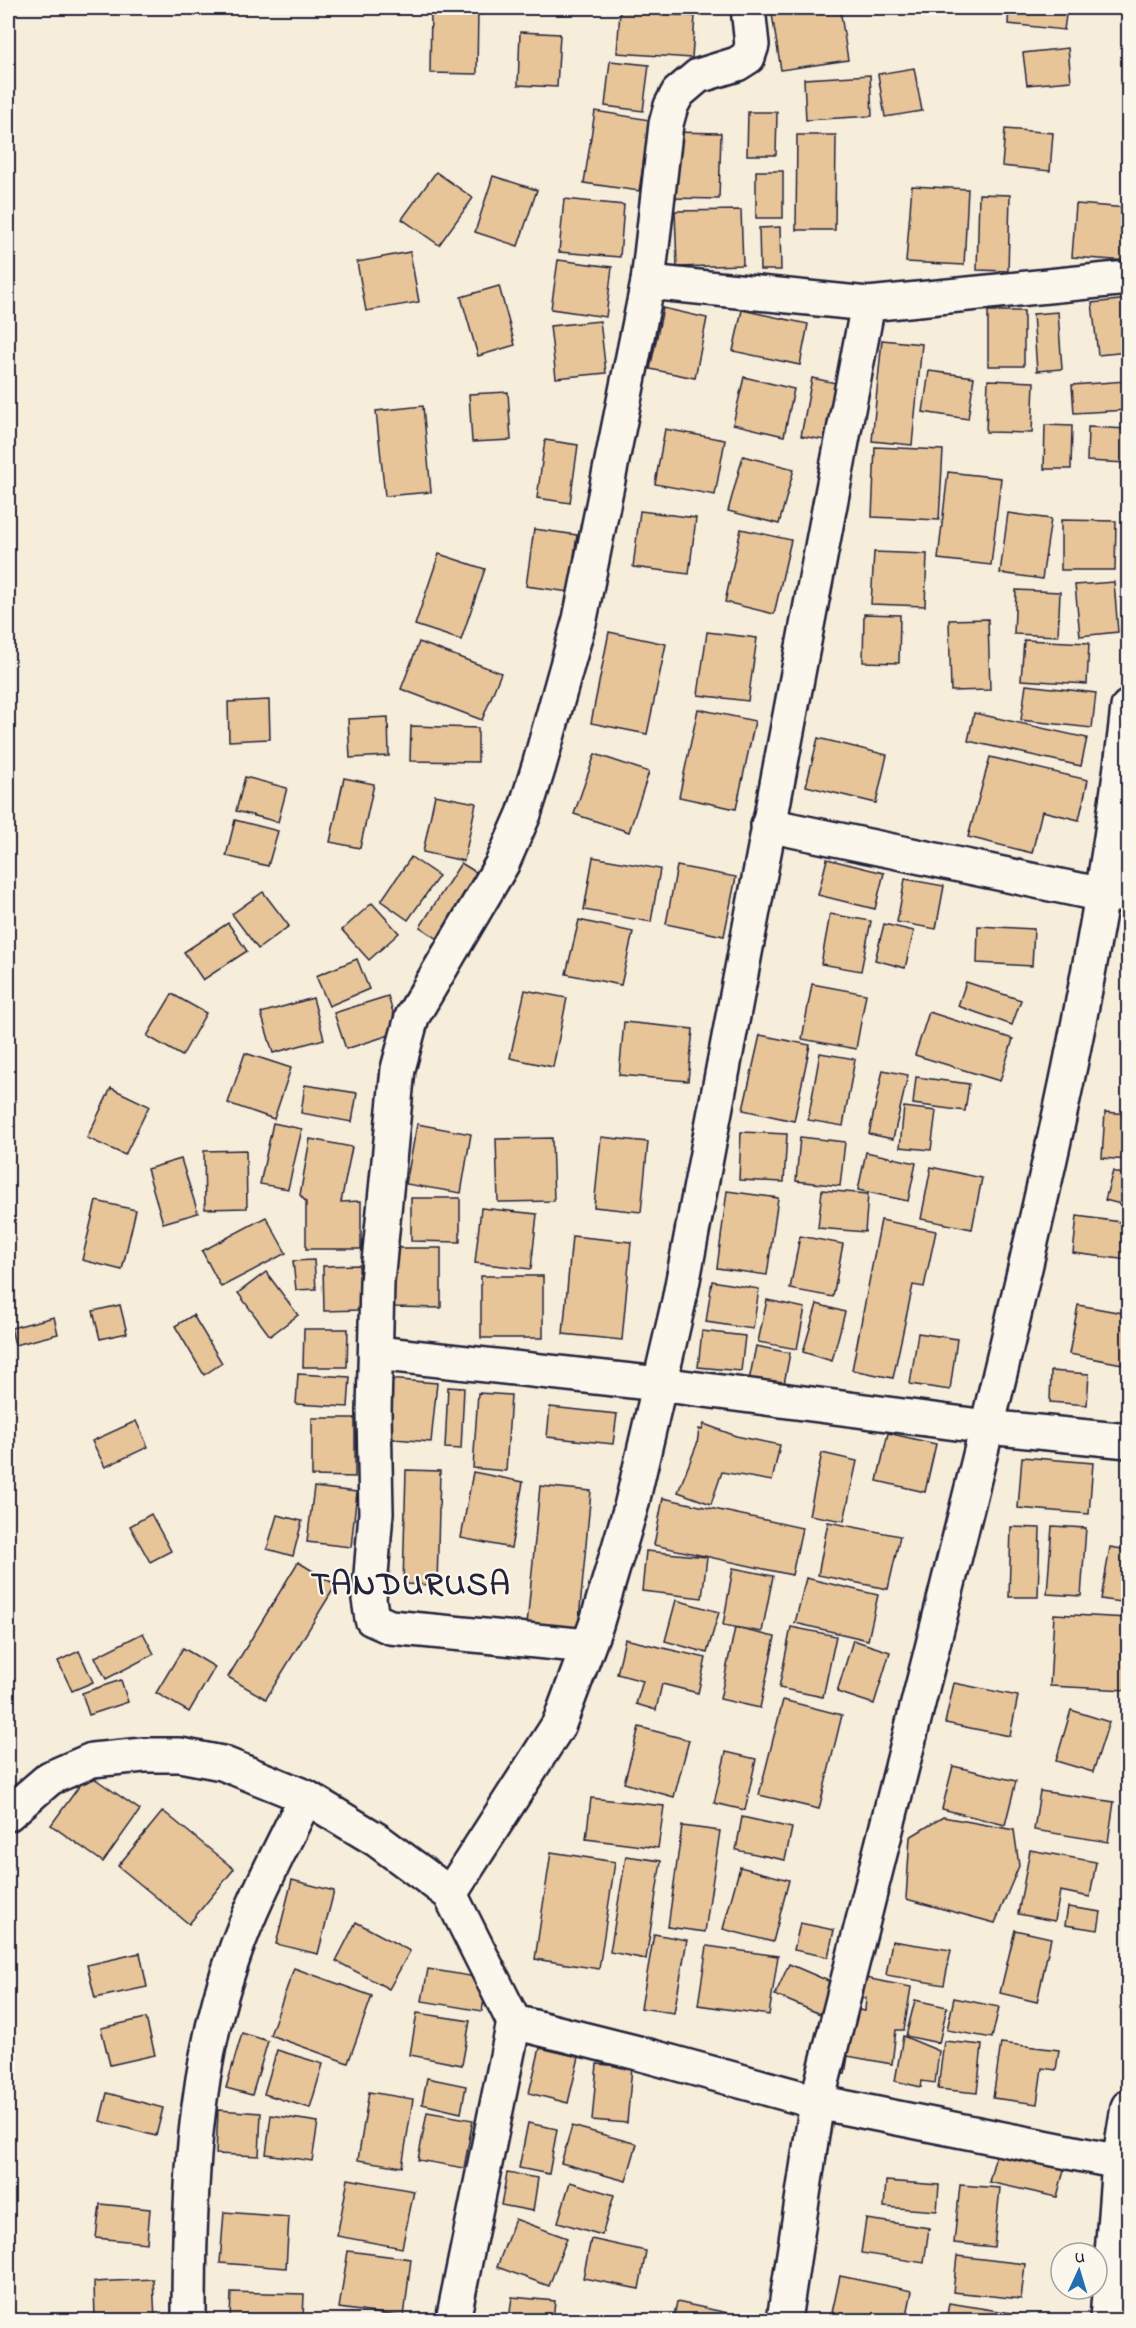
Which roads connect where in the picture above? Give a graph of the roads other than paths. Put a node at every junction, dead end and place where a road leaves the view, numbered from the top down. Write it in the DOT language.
graph roads {
  1 [pos="748,8"];
  2 [pos="1128,278"];
  3 [pos="648,282"];
  4 [pos="868,303"];
  5 [pos="1128,707"];
  6 [pos="768,825"];
  7 [pos="1116,895"];
  8 [pos="376,1353"];
  9 [pos="658,1384"];
  10 [pos="987,1427"];
  11 [pos="1128,1441"];
  12 [pos="588,1646"];
  13 [pos="306,1797"];
  14 [pos="8,1814"];
  15 [pos="450,1894"];
  16 [pos="514,2022"];
  17 [pos="817,2102"];
  18 [pos="1128,2107"];
  19 [pos="1119,2162"];
  20 [pos="189,2320"];
  21 [pos="453,2320"];
  22 [pos="784,2320"];
  23 [pos="1107,2320"];
  1 -- 3 [label="street"];
  2 -- 4 [label="street"];
  3 -- 4 [label="street"];
  3 -- 8 [label="street"];
  4 -- 6 [label="street"];
  5 -- 7 [label="street"];
  6 -- 7 [label="street"];
  6 -- 9 [label="street"];
  7 -- 10 [label="street"];
  8 -- 9 [label="street"];
  8 -- 12 [label="street"];
  9 -- 10 [label="street"];
  9 -- 12 [label="street"];
  10 -- 11 [label="street"];
  10 -- 17 [label="street"];
  12 -- 15 [label="street"];
  13 -- 14 [label="street"];
  13 -- 15 [label="street"];
  13 -- 20 [label="street"];
  15 -- 16 [label="street"];
  16 -- 17 [label="street"];
  16 -- 21 [label="street"];
  17 -- 19 [label="street"];
  17 -- 22 [label="street"];
  18 -- 19 [label="street"];
  19 -- 23 [label="street"];
}
